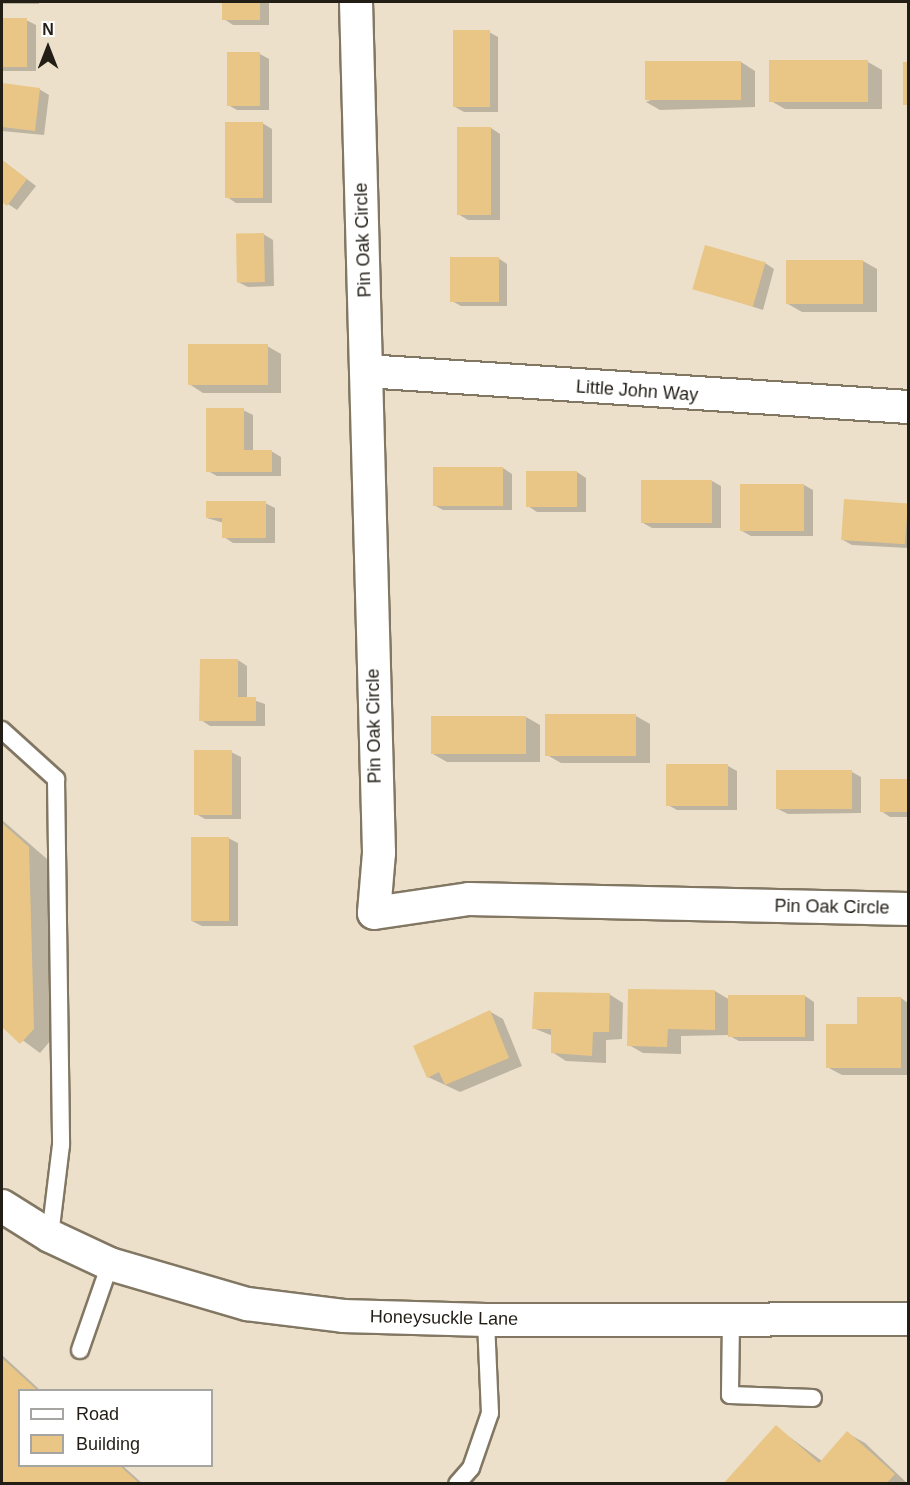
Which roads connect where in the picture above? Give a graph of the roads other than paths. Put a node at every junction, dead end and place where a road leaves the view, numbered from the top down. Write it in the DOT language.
graph roads {
  1 [pos="356,2"];
  2 [pos="366,371"];
  3 [pos="909,407"];
  4 [pos="2,730"];
  5 [pos="909,909"];
  6 [pos="2,1206"];
  7 [pos="50,1236"];
  8 [pos="110,1264"];
  9 [pos="909,1319"];
  10 [pos="486,1320"];
  11 [pos="731,1320"];
  12 [pos="80,1350"];
  13 [pos="813,1398"];
  14 [pos="457,1484"];
  1 -- 2 [label="street, Pin Oak Circle"];
  2 -- 3 [label="street, Little John Way"];
  2 -- 5 [label="street, Pin Oak Circle"];
  4 -- 7 [label="lane"];
  6 -- 7 [label="street, Honeysuckle Lane"];
  7 -- 8 [label="street, Honeysuckle Lane"];
  8 -- 10 [label="street, Honeysuckle Lane"];
  8 -- 12 [label="lane"];
  9 -- 11 [label="street, Honeysuckle Lane"];
  10 -- 11 [label="street, Honeysuckle Lane"];
  10 -- 14 [label="lane"];
  11 -- 13 [label="lane"];
}
